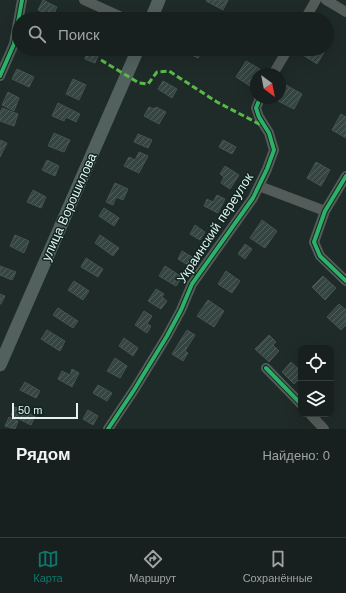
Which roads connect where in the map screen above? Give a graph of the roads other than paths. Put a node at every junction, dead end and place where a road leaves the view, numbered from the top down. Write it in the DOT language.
graph roads {
  1 [pos="22,0"];
  2 [pos="84,0"];
  3 [pos="159,0"];
  4 [pos="316,0"];
  5 [pos="326,0"];
  6 [pos="20,12"];
  7 [pos="111,12"];
  8 [pos="154,12"];
  9 [pos="309,12"];
  10 [pos="346,12"];
  11 [pos="12,49"];
  12 [pos="135,56"];
  13 [pos="284,56"];
  14 [pos="277,68"];
  15 [pos="0,76"];
  16 [pos="258,104"];
  17 [pos="346,176"];
  18 [pos="258,186"];
  19 [pos="325,211"];
  20 [pos="346,281"];
  21 [pos="0,365"];
  22 [pos="266,368"];
  23 [pos="298,401"];
  24 [pos="313,417"];
  25 [pos="108,429"];
  26 [pos="324,429"];
  1 -- 6 [label="street"];
  2 -- 7 [label="street"];
  3 -- 8 [label="main road"];
  4 -- 9 [label="street"];
  5 -- 10 [label="street"];
  11 -- 15 [label="street"];
  12 -- 21 [label="main road, улица Ворошилова"];
  13 -- 14 [label="street"];
  16 -- 18 [label="street, Украинский переулок"];
  17 -- 19 [label="street"];
  18 -- 19 [label="street"];
  18 -- 25 [label="street, Украинский переулок"];
  19 -- 20 [label="street"];
  22 -- 23 [label="street"];
  24 -- 26 [label="street"];
}
